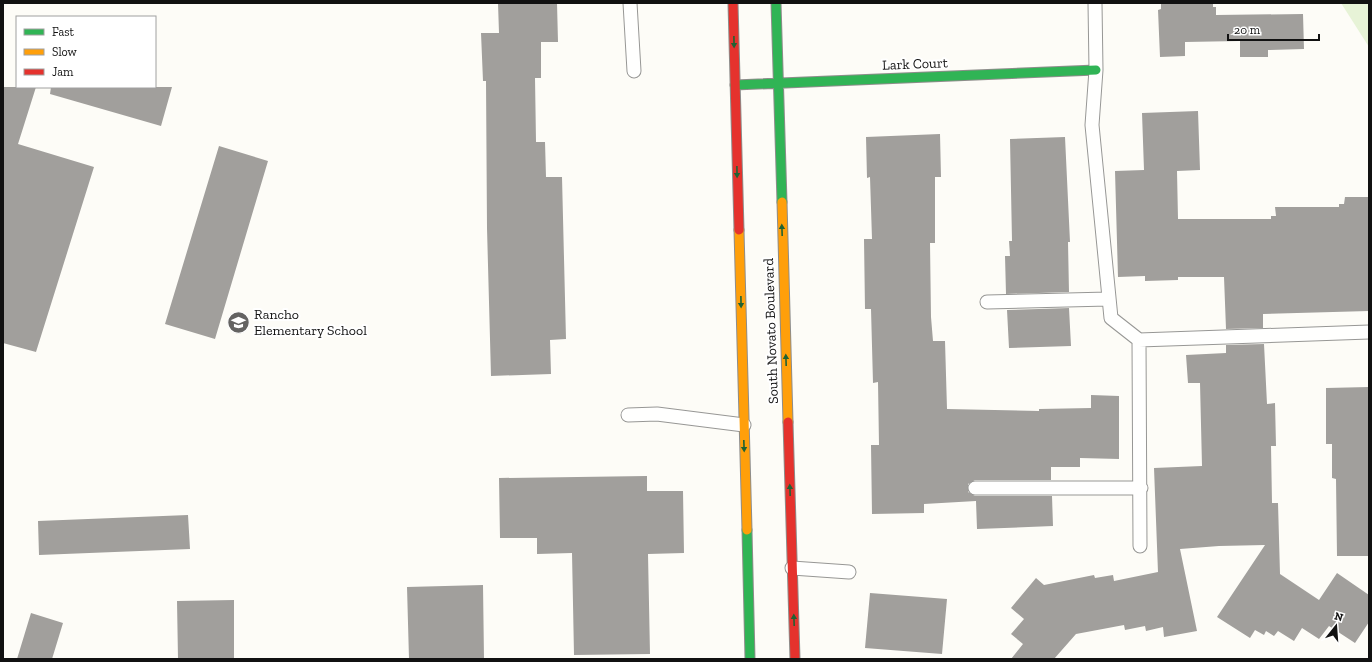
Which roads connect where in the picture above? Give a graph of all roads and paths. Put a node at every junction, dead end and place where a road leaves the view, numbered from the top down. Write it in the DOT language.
graph roads {
  1 [pos="630,3"];
  2 [pos="733,3"];
  3 [pos="776,3"];
  4 [pos="1095,3"];
  5 [pos="1096,70"];
  6 [pos="634,71"];
  7 [pos="778,84"];
  8 [pos="735,85"];
  9 [pos="1108,299"];
  10 [pos="987,302"];
  11 [pos="1369,332"];
  12 [pos="1139,340"];
  13 [pos="628,415"];
  14 [pos="744,426"];
  15 [pos="975,488"];
  16 [pos="1140,488"];
  17 [pos="1140,546"];
  18 [pos="792,568"];
  19 [pos="848,572"];
  20 [pos="750,659"];
  21 [pos="795,659"];
  1 -- 6 [label="lane"];
  2 -- 8 [label="main road, South Novato Boulevard, one-way"];
  3 -- 7 [label="main road, South Novato Boulevard"];
  4 -- 5 [label="lane"];
  5 -- 7 [label="main road, Lark Court"];
  5 -- 9 [label="lane"];
  7 -- 8 [label="main road, Lark Court"];
  18 -- 7 [label="main road, South Novato Boulevard, one-way"];
  8 -- 14 [label="main road, South Novato Boulevard, one-way"];
  9 -- 10 [label="lane"];
  9 -- 12 [label="lane"];
  11 -- 12 [label="lane"];
  12 -- 16 [label="lane"];
  13 -- 14 [label="lane"];
  14 -- 20 [label="main road, South Novato Boulevard, one-way"];
  15 -- 16 [label="lane"];
  16 -- 17 [label="lane"];
  18 -- 19 [label="lane"];
  21 -- 18 [label="main road, South Novato Boulevard, one-way"];
}
